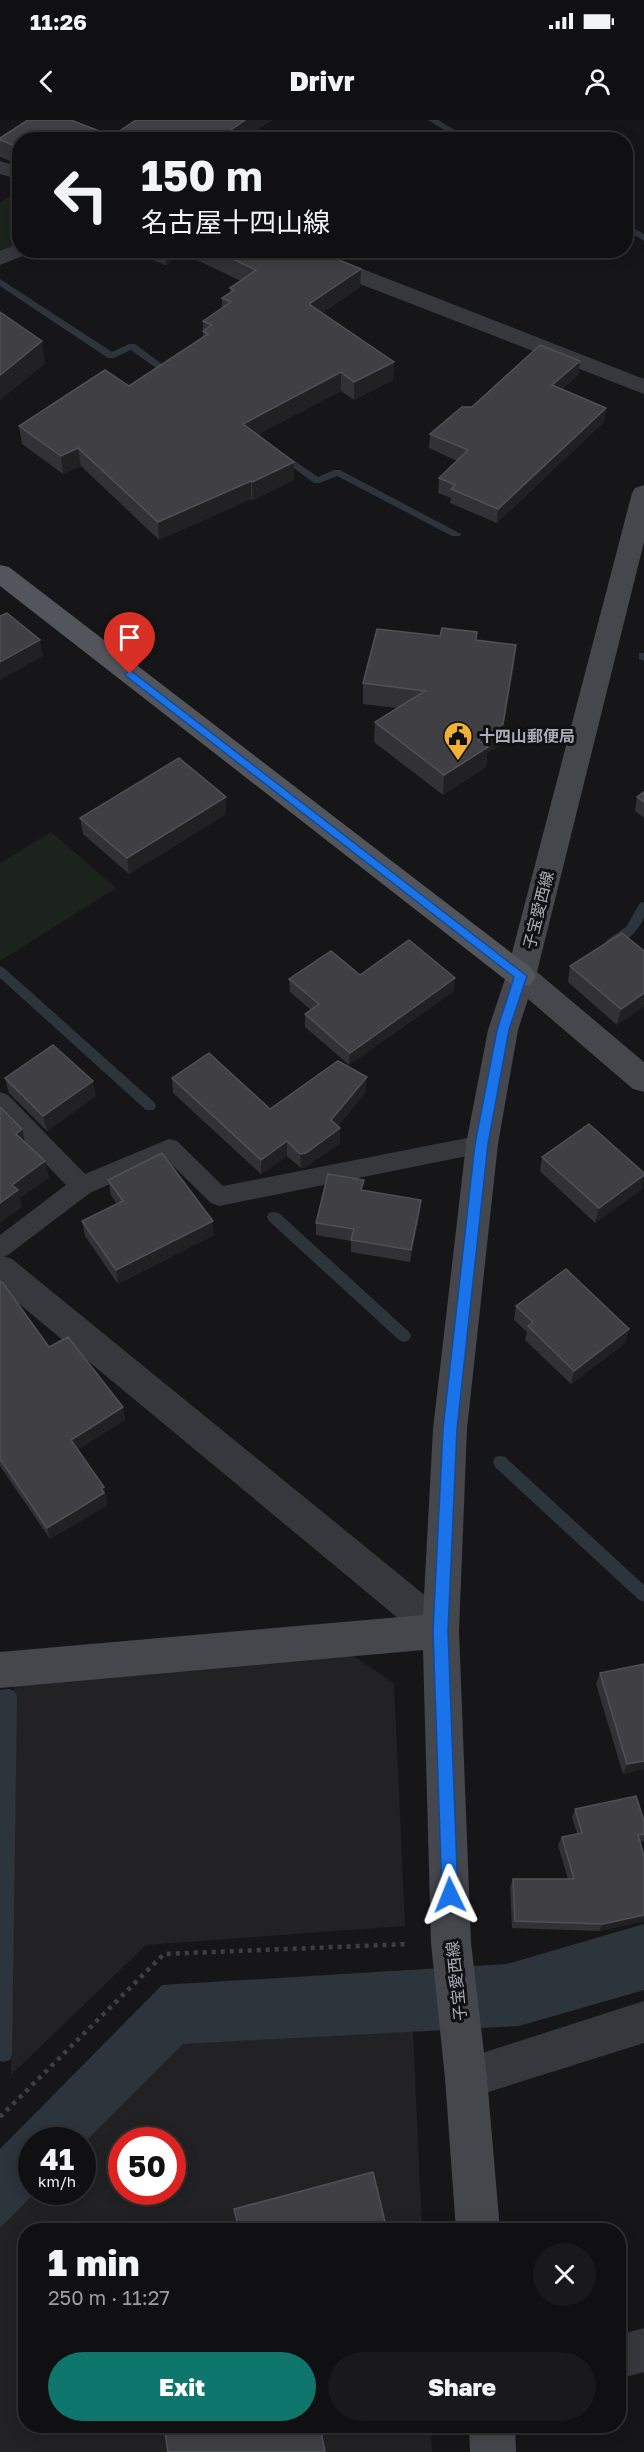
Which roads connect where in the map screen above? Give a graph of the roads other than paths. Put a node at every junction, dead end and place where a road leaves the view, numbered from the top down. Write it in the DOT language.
graph roads {
  1 [pos="313,258"];
  2 [pos="644,387"];
  3 [pos="644,493"];
  4 [pos="0,573"];
  5 [pos="521,976"];
  6 [pos="644,1080"];
  7 [pos="0,1101"];
  8 [pos="482,1144"];
  9 [pos="82,1186"];
  10 [pos="0,1248"];
  11 [pos="0,1269"];
  12 [pos="441,1631"];
  13 [pos="0,1670"];
  14 [pos="644,2022"];
  15 [pos="466,2078"];
  16 [pos="477,2223"];
  17 [pos="644,2350"];
  18 [pos="626,2354"];
  19 [pos="492,2433"];
  20 [pos="493,2452"];
  1 -- 2 [label="street"];
  3 -- 5 [label="main road, 子宝愛西線"];
  4 -- 5 [label="main road"];
  5 -- 6 [label="main road"];
  5 -- 8 [label="main road, 子宝愛西線"];
  7 -- 9 [label="lane"];
  8 -- 9 [label="lane"];
  8 -- 12 [label="main road, 子宝愛西線"];
  9 -- 10 [label="lane"];
  11 -- 12 [label="street"];
  12 -- 13 [label="main road"];
  12 -- 15 [label="main road, 子宝愛西線"];
  14 -- 15 [label="street"];
  15 -- 16 [label="main road, 子宝愛西線"];
  17 -- 18 [label="street"];
  19 -- 20 [label="main road"];
}
